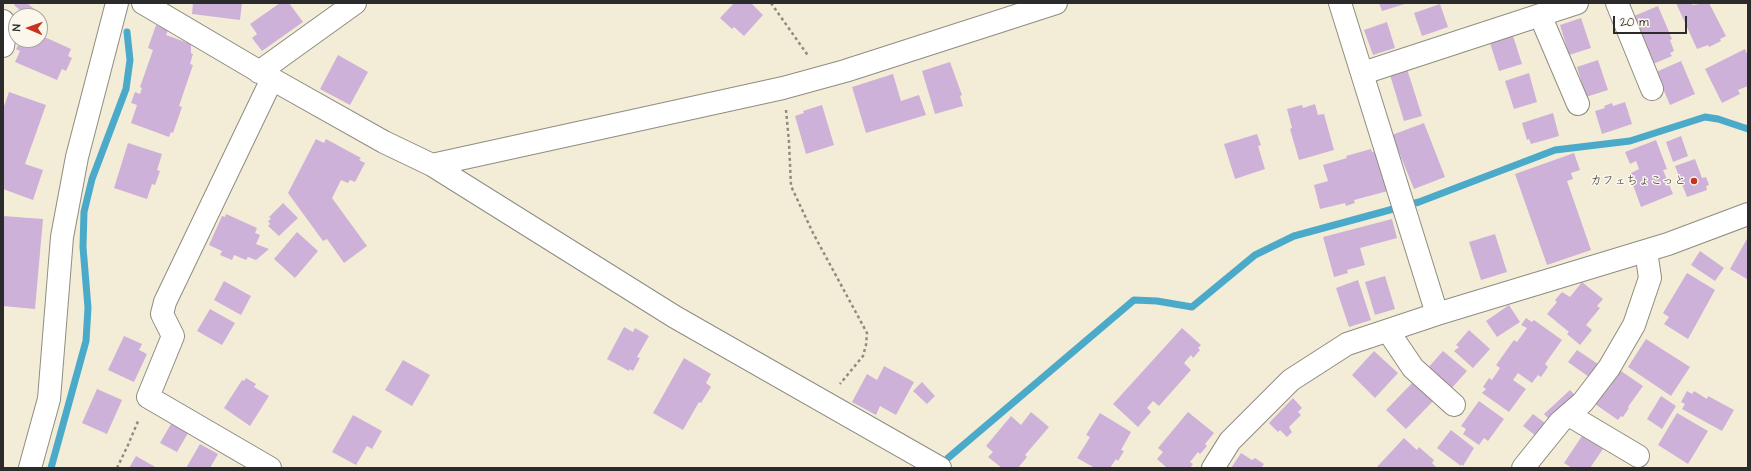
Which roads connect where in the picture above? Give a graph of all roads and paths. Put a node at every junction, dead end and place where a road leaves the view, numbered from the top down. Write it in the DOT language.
graph roads {
  1 [pos="117,3"];
  2 [pos="143,3"];
  3 [pos="355,3"];
  4 [pos="771,3"];
  5 [pos="1056,3"];
  6 [pos="1340,3"];
  7 [pos="1578,3"];
  8 [pos="1617,3"];
  9 [pos="1540,15"];
  10 [pos="3,21"];
  11 [pos="3,46"];
  12 [pos="1362,73"];
  13 [pos="266,75"];
  14 [pos="823,77"];
  15 [pos="784,88"];
  16 [pos="1652,89"];
  17 [pos="1578,104"];
  18 [pos="432,165"];
  19 [pos="1748,214"];
  20 [pos="1646,251"];
  21 [pos="1437,314"];
  22 [pos="1388,331"];
  23 [pos="148,397"];
  24 [pos="824,402"];
  25 [pos="1454,406"];
  26 [pos="1569,415"];
  27 [pos="1638,456"];
  28 [pos="929,466"];
  29 [pos="30,468"];
  30 [pos="117,468"];
  31 [pos="270,468"];
  32 [pos="1213,468"];
  33 [pos="1522,468"];
  1 -- 29 [label="street"];
  2 -- 13 [label="street"];
  3 -- 13 [label="street"];
  4 -- 14 [label="path"];
  5 -- 14 [label="street"];
  6 -- 12 [label="street"];
  7 -- 9 [label="street"];
  8 -- 16 [label="street"];
  9 -- 12 [label="street"];
  9 -- 17 [label="street"];
  10 -- 11 [label="street"];
  12 -- 21 [label="street"];
  13 -- 18 [label="street"];
  13 -- 23 [label="street"];
  14 -- 15 [label="street"];
  15 -- 18 [label="street"];
  15 -- 24 [label="path"];
  18 -- 24 [label="street"];
  19 -- 20 [label="street"];
  20 -- 21 [label="street"];
  20 -- 26 [label="street"];
  21 -- 22 [label="street"];
  22 -- 25 [label="street"];
  22 -- 32 [label="street"];
  23 -- 30 [label="path"];
  23 -- 31 [label="street"];
  24 -- 28 [label="street"];
  26 -- 27 [label="street"];
  26 -- 33 [label="street"];
}
